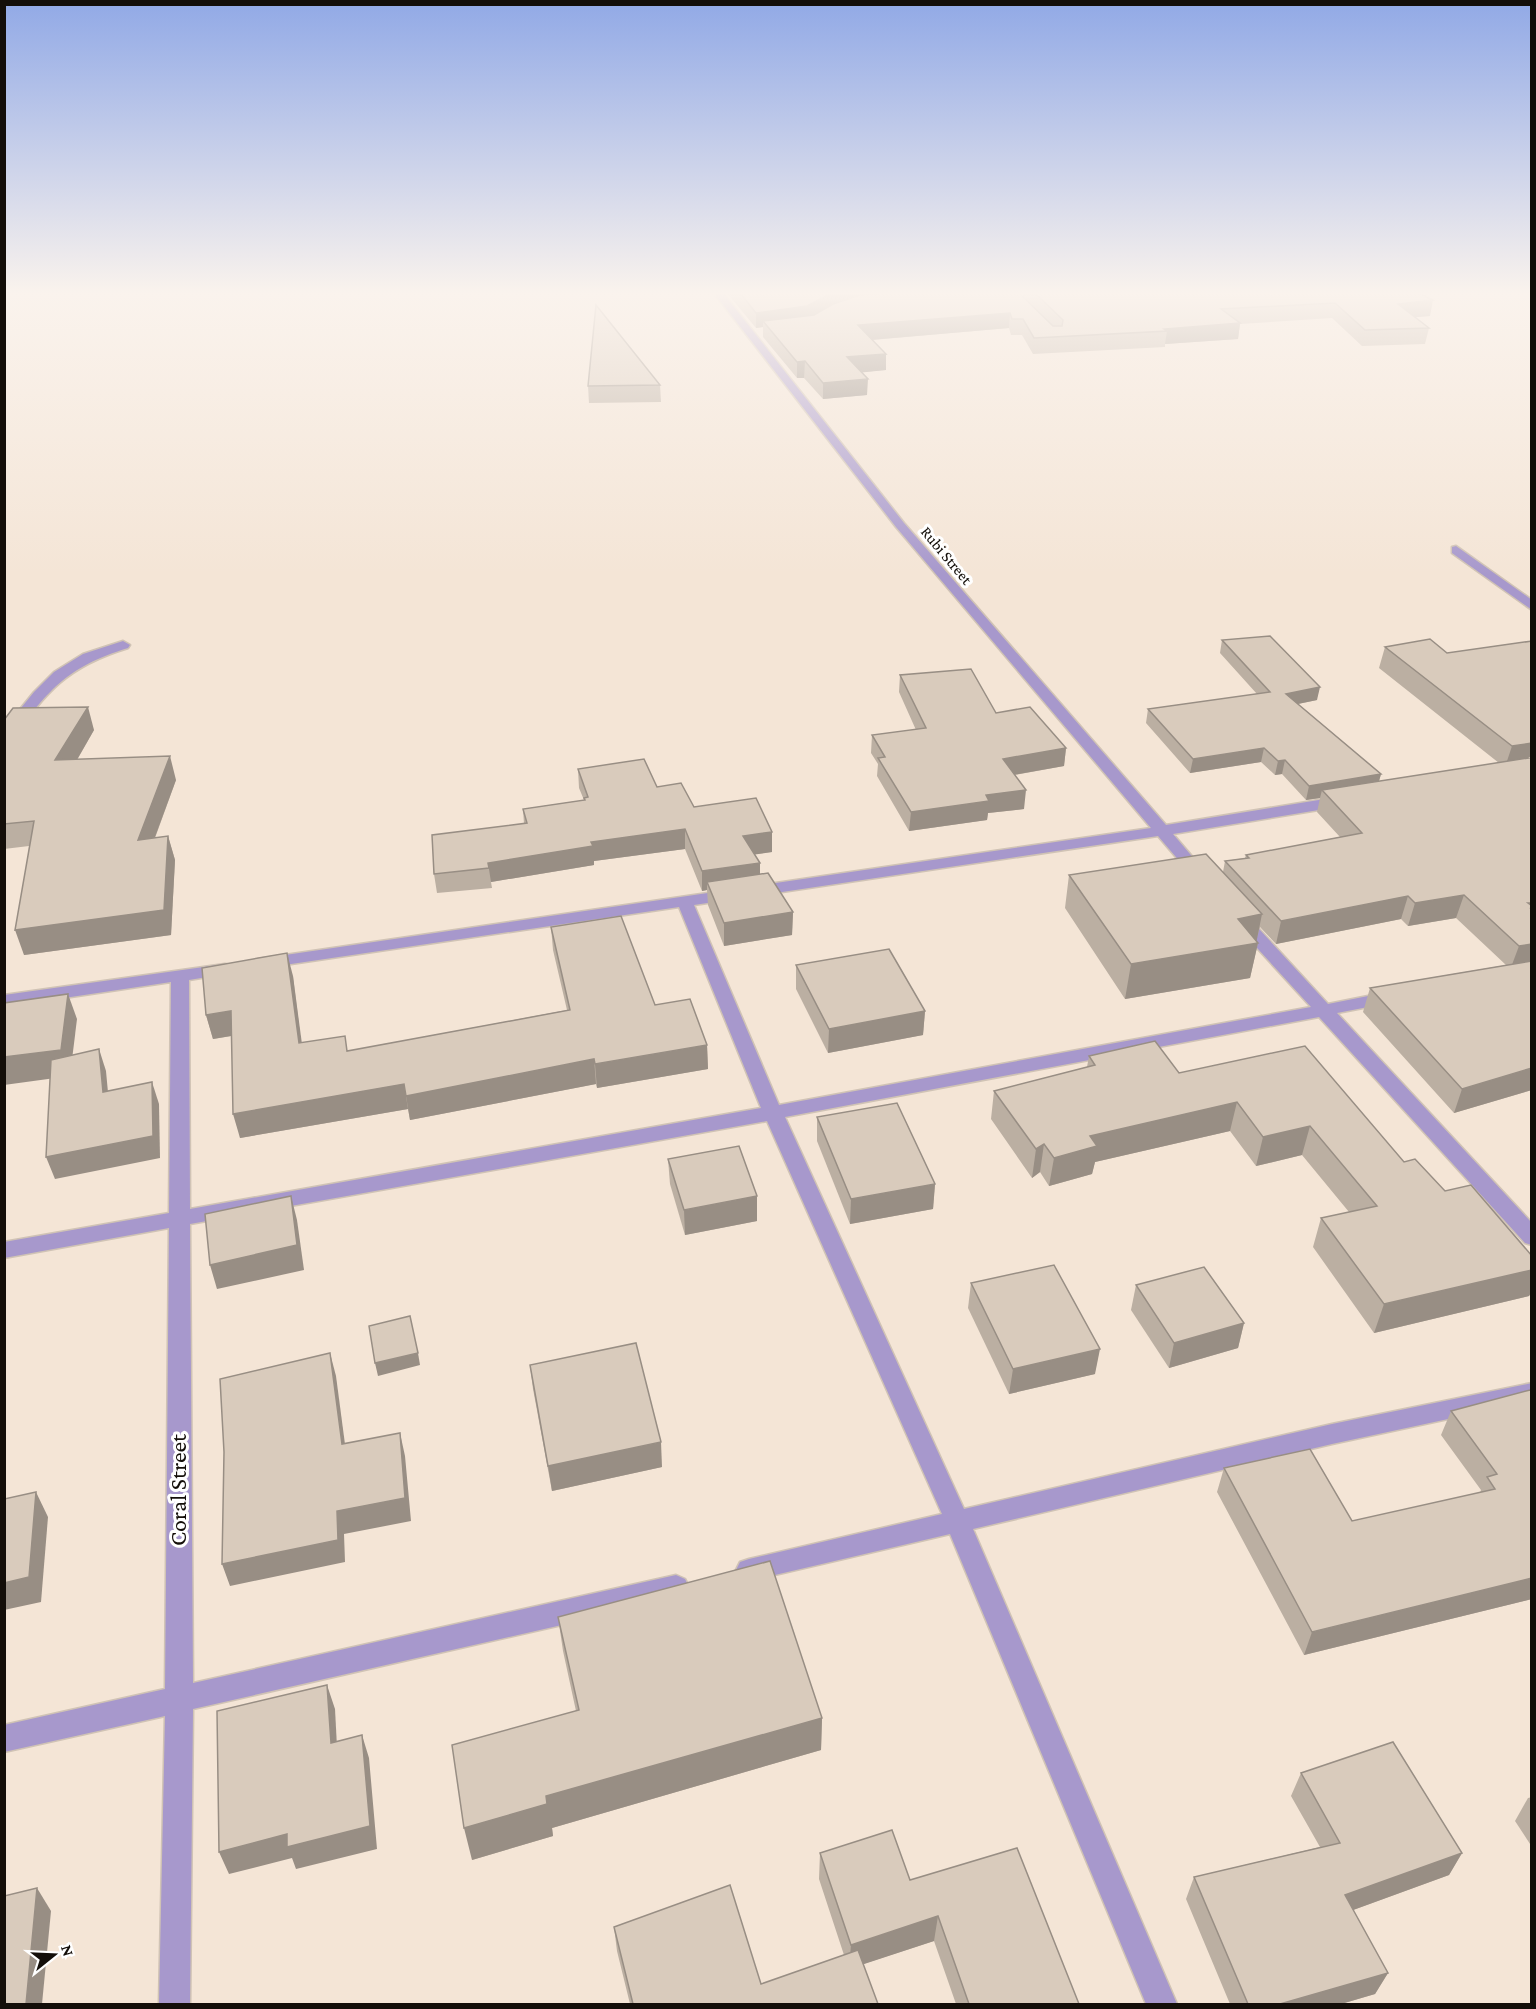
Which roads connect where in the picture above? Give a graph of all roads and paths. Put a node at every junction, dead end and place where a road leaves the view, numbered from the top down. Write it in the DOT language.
graph roads {
  1 [pos="795,387"];
  2 [pos="1456,550"];
  3 [pos="1532,606"];
  4 [pos="123,645"];
  5 [pos="4,740"];
  6 [pos="1358,798"];
  7 [pos="1160,831"];
  8 [pos="1214,891"];
  9 [pos="684,900"];
  10 [pos="1230,908"];
  11 [pos="180,975"];
  12 [pos="1404,996"];
  13 [pos="4,1001"];
  14 [pos="1323,1010"];
  15 [pos="773,1113"];
  16 [pos="180,1217"];
  17 [pos="1532,1237"];
  18 [pos="4,1250"];
  19 [pos="1532,1392"];
  20 [pos="958,1523"];
  21 [pos="179,1700"];
  22 [pos="4,1739"];
  23 [pos="174,2004"];
  24 [pos="1161,2004"];
  1 -- 7 [label="street, Rubi Street"];
  2 -- 3 [label="street"];
  4 -- 5 [label="street"];
  6 -- 7 [label="street"];
  7 -- 8 [label="street, Rubi Street"];
  7 -- 9 [label="street"];
  9 -- 11 [label="street"];
  9 -- 15 [label="street"];
  10 -- 14 [label="street"];
  11 -- 13 [label="street"];
  11 -- 16 [label="street, Coral Street"];
  12 -- 14 [label="street"];
  14 -- 15 [label="street"];
  14 -- 17 [label="street"];
  15 -- 16 [label="street"];
  15 -- 20 [label="street"];
  16 -- 18 [label="street"];
  16 -- 21 [label="street, Coral Street"];
  19 -- 20 [label="street"];
  20 -- 21 [label="street"];
  20 -- 24 [label="street"];
  21 -- 22 [label="street"];
  21 -- 23 [label="street, Coral Street"];
}
